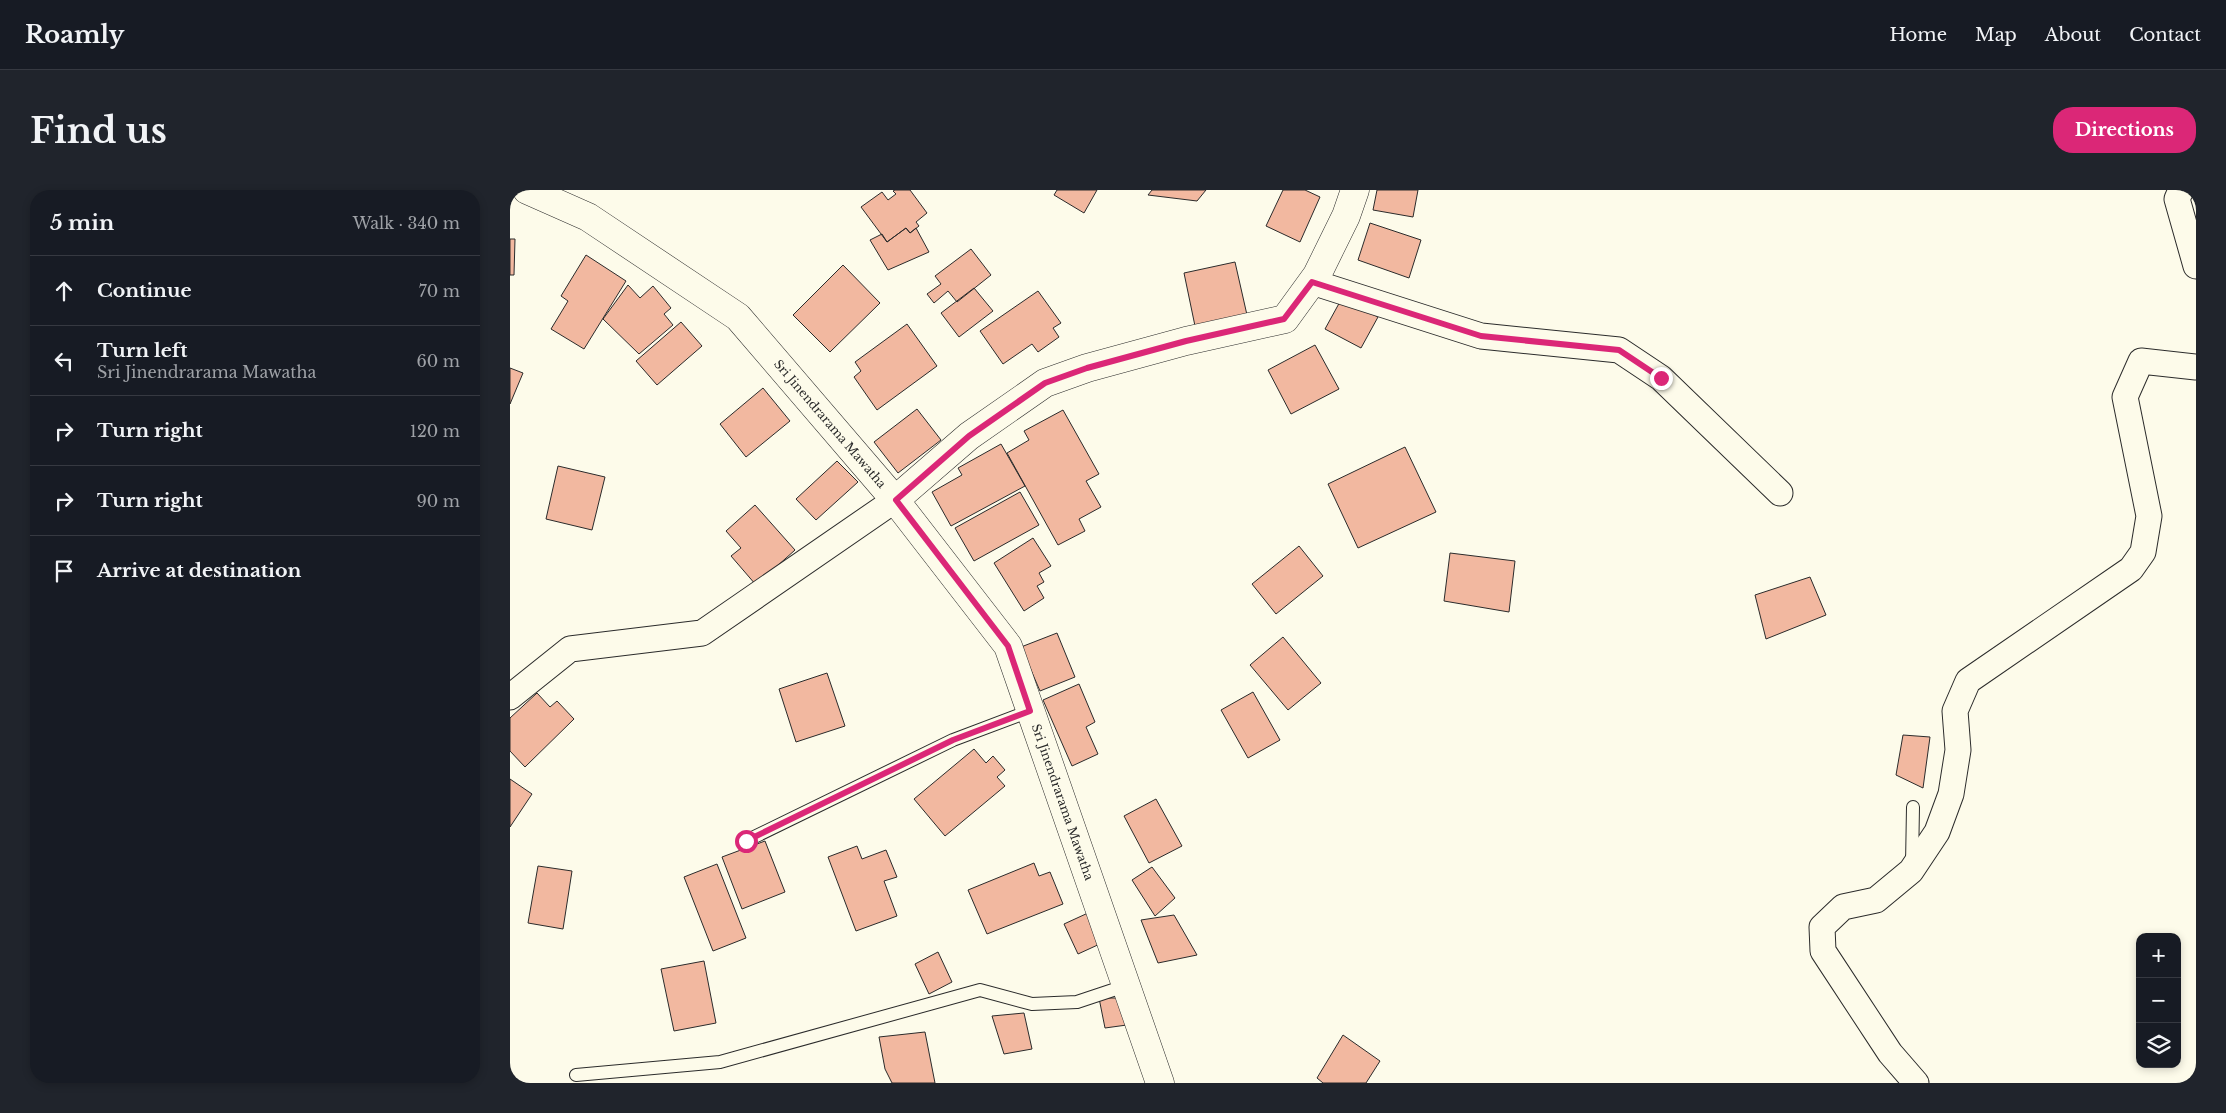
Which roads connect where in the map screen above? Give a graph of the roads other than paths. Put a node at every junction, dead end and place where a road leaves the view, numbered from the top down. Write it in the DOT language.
graph roads {
  1 [pos="527,190"];
  2 [pos="1355,190"];
  3 [pos="2181,190"];
  4 [pos="2196,266"];
  5 [pos="1312,282"];
  6 [pos="2196,367"];
  7 [pos="1780,494"];
  8 [pos="896,500"];
  9 [pos="510,697"];
  10 [pos="1030,711"];
  11 [pos="1912,807"];
  12 [pos="746,841"];
  13 [pos="1912,871"];
  14 [pos="1125,986"];
  15 [pos="576,1075"];
  16 [pos="1160,1083"];
  17 [pos="1916,1083"];
  1 -- 8 [label="main road, Sri Jinendrarama Mawatha"];
  2 -- 5 [label="main road"];
  3 -- 4 [label="street"];
  5 -- 7 [label="street"];
  5 -- 8 [label="main road"];
  6 -- 13 [label="street"];
  8 -- 9 [label="street"];
  8 -- 10 [label="main road, Sri Jinendrarama Mawatha"];
  10 -- 12 [label="lane"];
  10 -- 14 [label="main road, Sri Jinendrarama Mawatha"];
  11 -- 13 [label="lane"];
  13 -- 17 [label="street"];
  14 -- 15 [label="lane"];
  14 -- 16 [label="main road, Sri Jinendrarama Mawatha"];
}
